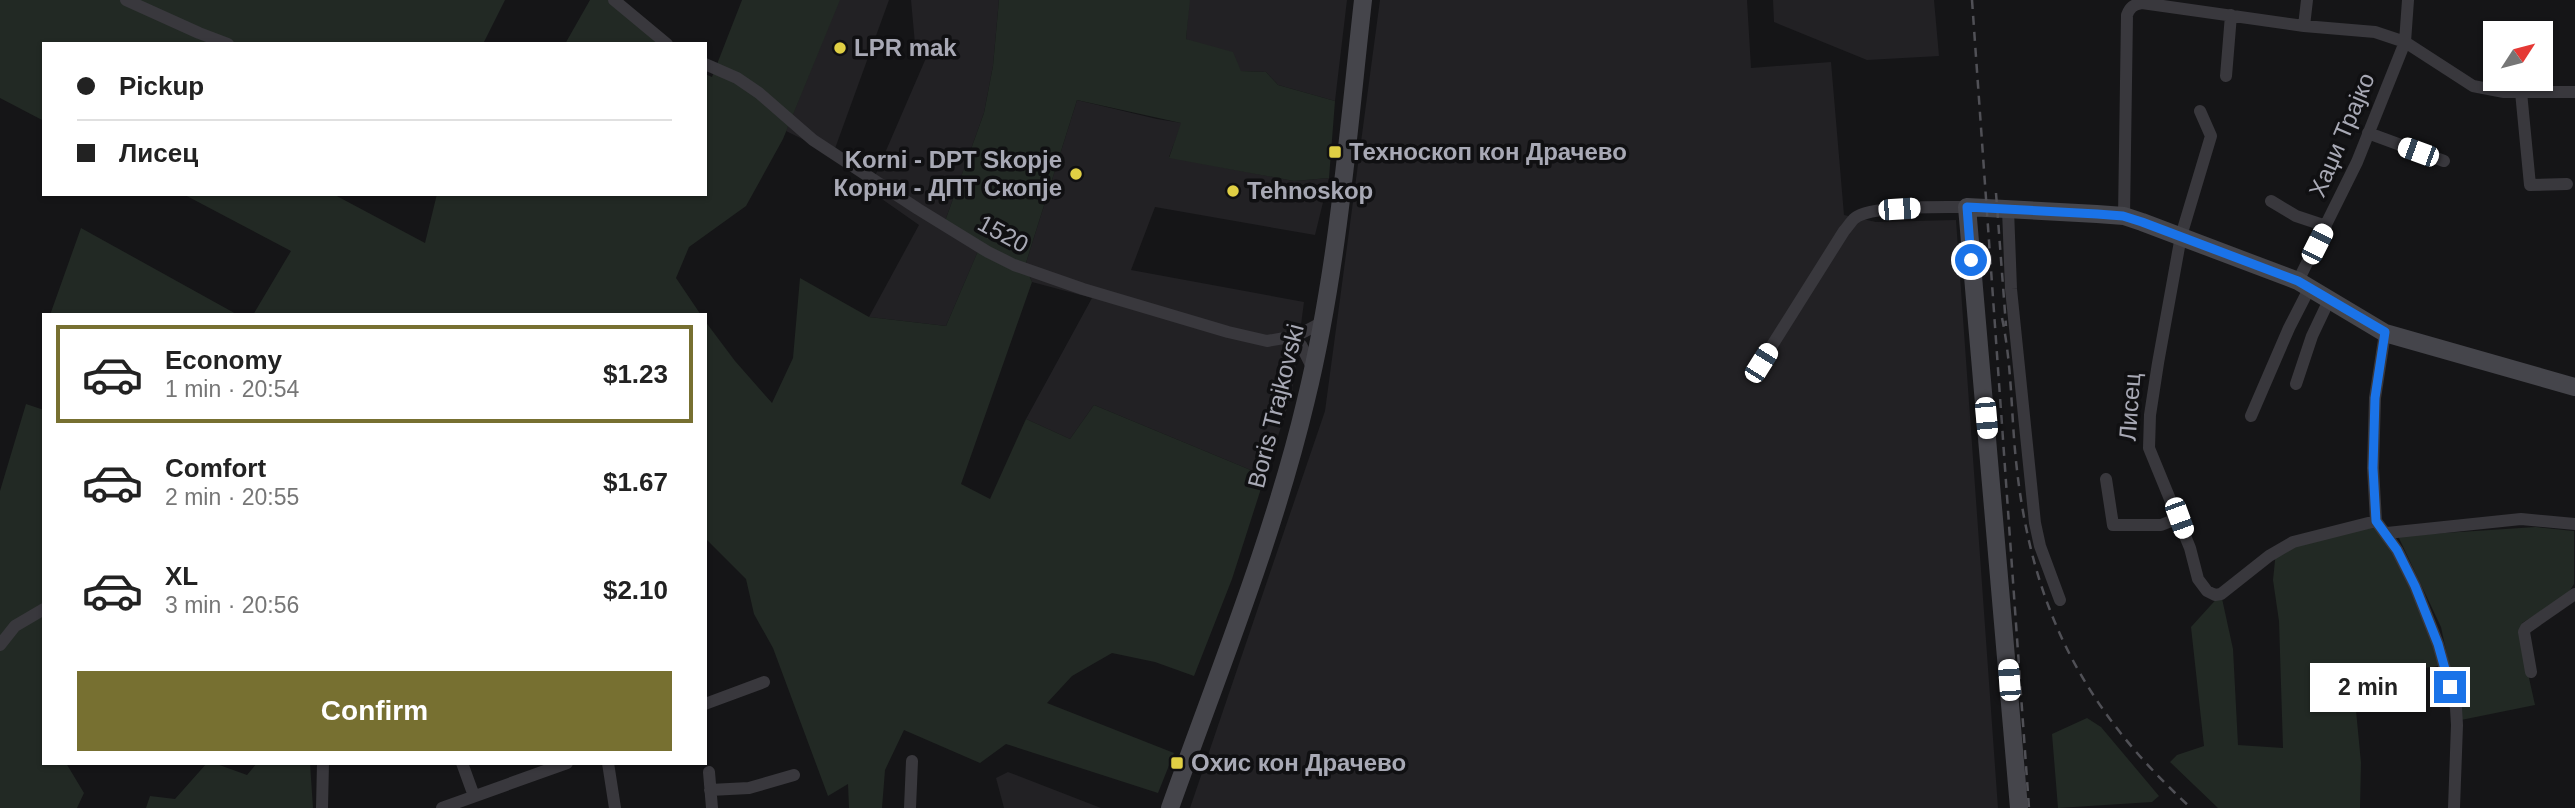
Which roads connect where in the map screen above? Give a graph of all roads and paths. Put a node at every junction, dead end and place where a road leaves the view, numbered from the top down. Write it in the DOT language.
graph roads {
  1 [pos="126,0"];
  2 [pos="614,0"];
  3 [pos="1363,0"];
  4 [pos="2306,0"];
  5 [pos="2408,0"];
  6 [pos="2208,6"];
  7 [pos="2231,15"];
  8 [pos="2304,26"];
  9 [pos="223,42"];
  10 [pos="665,42"];
  11 [pos="2405,42"];
  12 [pos="707,65"];
  13 [pos="2226,76"];
  14 [pos="2521,92"];
  15 [pos="2575,92"];
  16 [pos="2200,111"];
  17 [pos="2368,133"];
  18 [pos="2444,161"];
  19 [pos="2567,184"];
  20 [pos="2271,201"];
  21 [pos="1967,207"];
  22 [pos="2008,209"];
  23 [pos="2123,216"];
  24 [pos="2326,226"];
  25 [pos="2181,236"];
  26 [pos="2304,284"];
  27 [pos="2330,298"];
  28 [pos="1321,324"];
  29 [pos="2385,332"];
  30 [pos="1286,339"];
  31 [pos="1761,363"];
  32 [pos="1313,371"];
  33 [pos="2296,384"];
  34 [pos="2575,387"];
  35 [pos="2251,416"];
  36 [pos="2106,479"];
  37 [pos="2179,518"];
  38 [pos="2376,521"];
  39 [pos="2575,524"];
  40 [pos="2387,533"];
  41 [pos="2575,594"];
  42 [pos="2060,600"];
  43 [pos="42,610"];
  44 [pos="0,645"];
  45 [pos="2531,672"];
  46 [pos="764,682"];
  47 [pos="707,703"];
  48 [pos="912,761"];
  49 [pos="323,765"];
  50 [pos="463,765"];
  51 [pos="561,765"];
  52 [pos="608,765"];
  53 [pos="709,772"];
  54 [pos="794,775"];
  55 [pos="710,790"];
  56 [pos="474,796"];
  57 [pos="322,808"];
  58 [pos="442,808"];
  59 [pos="615,808"];
  60 [pos="712,808"];
  61 [pos="910,808"];
  62 [pos="1170,808"];
  63 [pos="2019,808"];
  64 [pos="2454,808"];
  1 -- 9 [label="street"];
  2 -- 10 [label="street"];
  3 -- 28 [label="street, Boris Trajkovski"];
  4 -- 8 [label="street"];
  5 -- 11 [label="street, Хаџи Трајко"];
  6 -- 7 [label="street"];
  6 -- 23 [label="street"];
  7 -- 8 [label="street"];
  7 -- 13 [label="street"];
  8 -- 11 [label="street"];
  11 -- 14 [label="street"];
  11 -- 17 [label="street, Хаџи Трајко"];
  12 -- 30 [label="street, 1520"];
  14 -- 15 [label="street"];
  14 -- 19 [label="street"];
  16 -- 25 [label="street, Лисец"];
  17 -- 18 [label="street"];
  17 -- 24 [label="street, Хаџи Трајко"];
  20 -- 24 [label="street"];
  21 -- 22 [label="street"];
  21 -- 31 [label="street"];
  21 -- 63 [label="street"];
  22 -- 23 [label="street"];
  22 -- 42 [label="street"];
  23 -- 25 [label="street"];
  24 -- 26 [label="street, Хаџи Трајко"];
  25 -- 26 [label="street"];
  25 -- 37 [label="street, Лисец"];
  26 -- 27 [label="street"];
  26 -- 35 [label="street, Хаџи Трајко"];
  27 -- 29 [label="street"];
  27 -- 33 [label="street"];
  28 -- 30 [label="street, 1520"];
  28 -- 32 [label="street, Boris Trajkovski"];
  29 -- 34 [label="street"];
  29 -- 38 [label="street"];
  30 -- 32 [label="street"];
  32 -- 62 [label="street, Boris Trajkovski"];
  36 -- 37 [label="street"];
  37 -- 38 [label="street, Лисец"];
  38 -- 40 [label="street"];
  39 -- 40 [label="street"];
  40 -- 64 [label="street"];
  41 -- 45 [label="street"];
  43 -- 44 [label="street"];
  46 -- 47 [label="street"];
  48 -- 61 [label="street"];
  49 -- 57 [label="street"];
  50 -- 56 [label="street"];
  51 -- 56 [label="street"];
  52 -- 59 [label="street"];
  53 -- 55 [label="street"];
  54 -- 55 [label="street"];
  55 -- 60 [label="street"];
  56 -- 58 [label="street"];
}
